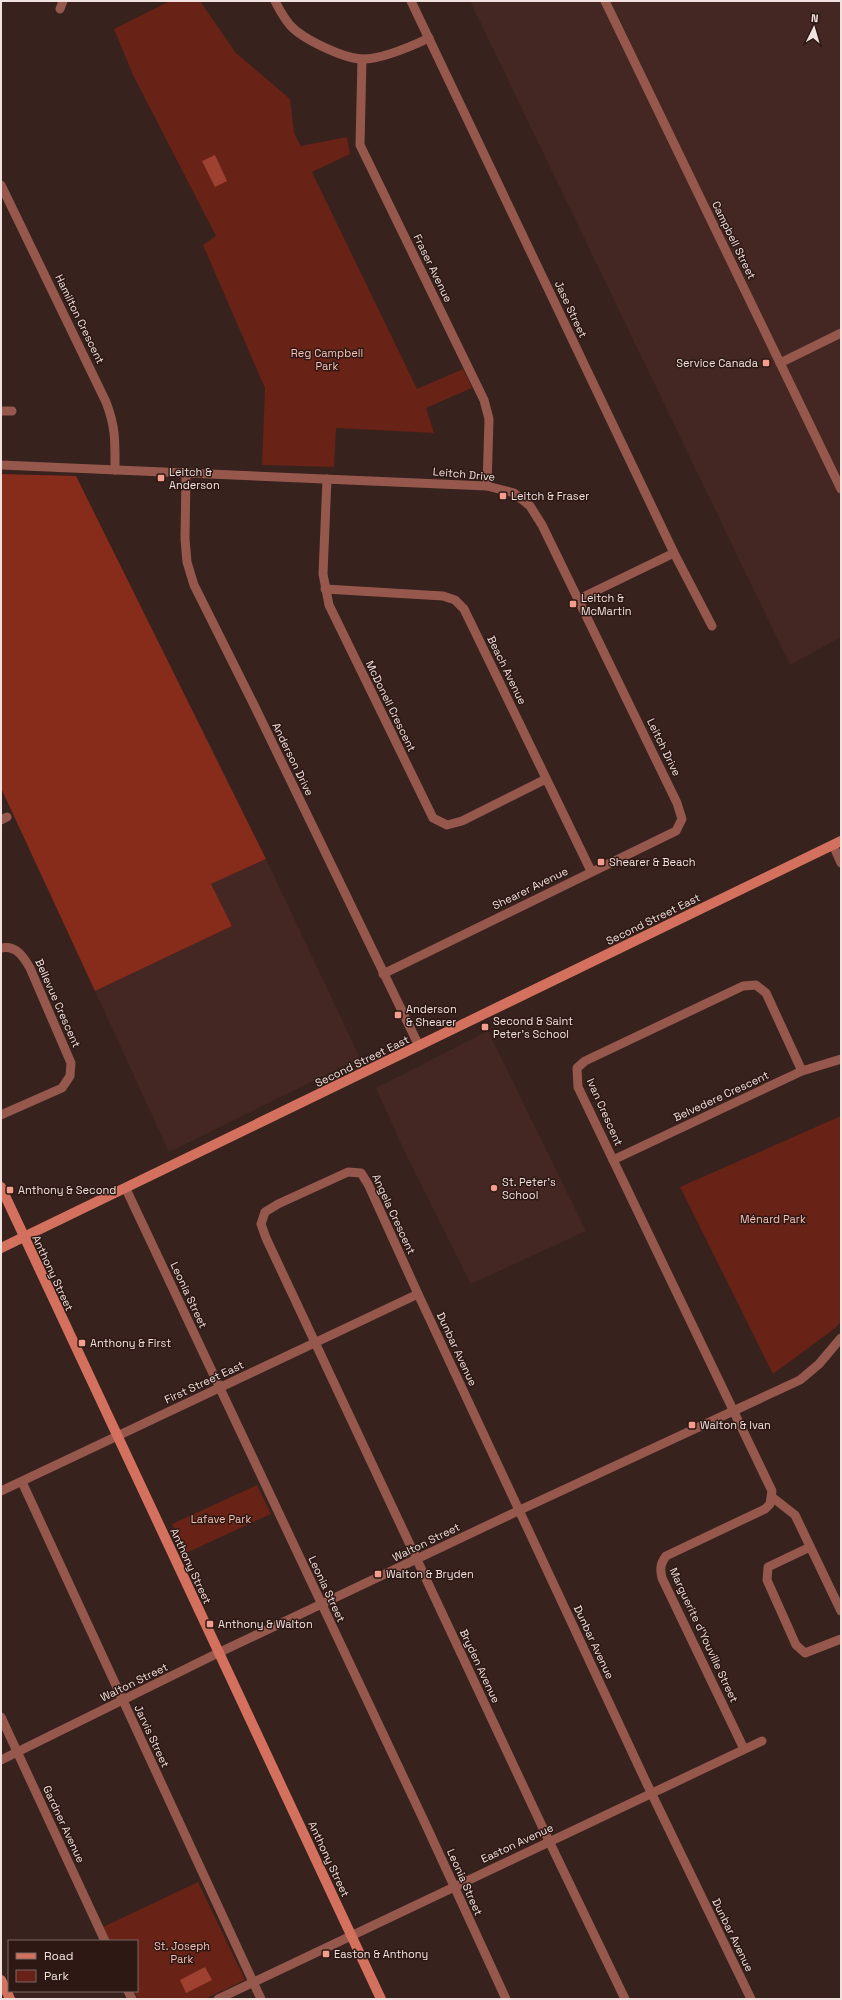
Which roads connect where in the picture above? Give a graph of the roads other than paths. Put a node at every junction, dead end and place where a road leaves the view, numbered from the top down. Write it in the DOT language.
graph roads {
  1 [pos="275,1"];
  2 [pos="411,1"];
  3 [pos="605,1"];
  4 [pos="429,38"];
  5 [pos="362,59"];
  6 [pos="1,185"];
  7 [pos="841,333"];
  8 [pos="780,363"];
  9 [pos="1,410"];
  10 [pos="12,411"];
  11 [pos="1,465"];
  12 [pos="115,470"];
  13 [pos="186,473"];
  14 [pos="327,479"];
  15 [pos="487,486"];
  16 [pos="841,489"];
  17 [pos="674,553"];
  18 [pos="325,589"];
  19 [pos="579,600"];
  20 [pos="712,626"];
  21 [pos="546,779"];
  22 [pos="682,819"];
  23 [pos="837,843"];
  24 [pos="841,863"];
  25 [pos="591,871"];
  26 [pos="1,948"];
  27 [pos="383,974"];
  28 [pos="419,1046"];
  29 [pos="841,1059"];
  30 [pos="802,1071"];
  31 [pos="1,1115"];
  32 [pos="613,1160"];
  33 [pos="1,1187"];
  34 [pos="126,1189"];
  35 [pos="23,1237"];
  36 [pos="1,1248"];
  37 [pos="418,1294"];
  38 [pos="841,1338"];
  39 [pos="315,1342"];
  40 [pos="220,1388"];
  41 [pos="734,1411"];
  42 [pos="117,1437"];
  43 [pos="22,1482"];
  44 [pos="1,1491"];
  45 [pos="772,1497"];
  46 [pos="520,1510"];
  47 [pos="810,1547"];
  48 [pos="416,1560"];
  49 [pos="321,1605"];
  50 [pos="841,1610"];
  51 [pos="841,1639"];
  52 [pos="218,1653"];
  53 [pos="122,1700"];
  54 [pos="1,1717"];
  55 [pos="762,1740"];
  56 [pos="744,1749"];
  57 [pos="18,1752"];
  58 [pos="1,1760"];
  59 [pos="652,1794"];
  60 [pos="549,1841"];
  61 [pos="454,1886"];
  62 [pos="351,1935"];
  63 [pos="105,1940"];
  64 [pos="1,1980"];
  65 [pos="253,1982"];
  66 [pos="10,1999"];
  67 [pos="218,1999"];
  68 [pos="261,1999"];
  69 [pos="381,1999"];
  70 [pos="506,1999"];
  71 [pos="625,1999"];
  72 [pos="751,1999"];
  1 -- 5 [label="street"];
  2 -- 4 [label="street, Jase Street"];
  3 -- 8 [label="street, Campbell Street"];
  4 -- 5 [label="street"];
  4 -- 17 [label="street, Jase Street"];
  5 -- 15 [label="street, Fraser Avenue"];
  6 -- 12 [label="street, Hamilton Crescent"];
  7 -- 8 [label="street"];
  8 -- 16 [label="street, Campbell Street"];
  9 -- 10 [label="street"];
  11 -- 12 [label="street, Leitch Drive"];
  12 -- 13 [label="street, Leitch Drive"];
  13 -- 14 [label="street, Leitch Drive"];
  13 -- 27 [label="street, Anderson Drive"];
  14 -- 15 [label="street, Leitch Drive"];
  14 -- 18 [label="street, McDonell Crescent"];
  15 -- 19 [label="street, Leitch Drive"];
  17 -- 19 [label="street"];
  17 -- 20 [label="street, Jase Street"];
  18 -- 21 [label="street, Beach Avenue"];
  18 -- 21 [label="street, McDonell Crescent"];
  19 -- 22 [label="street, Leitch Drive"];
  21 -- 25 [label="street, Beach Avenue"];
  22 -- 25 [label="street, Shearer Avenue"];
  23 -- 24 [label="street"];
  23 -- 28 [label="main road, Second Street East"];
  25 -- 27 [label="street, Shearer Avenue"];
  26 -- 31 [label="street, Bellevue Crescent"];
  27 -- 28 [label="street, Anderson Drive"];
  28 -- 34 [label="main road, Second Street East"];
  29 -- 30 [label="street, Belvedere Crescent"];
  30 -- 32 [label="street, Belvedere Crescent"];
  30 -- 32 [label="street, Ivan Crescent"];
  32 -- 41 [label="street, Ivan Crescent"];
  33 -- 35 [label="main road, Anthony Street"];
  34 -- 35 [label="main road, Second Street East"];
  34 -- 40 [label="street, Leonia Street"];
  35 -- 36 [label="main road, Second Street East"];
  35 -- 42 [label="main road, Anthony Street"];
  37 -- 39 [label="street, First Street East"];
  37 -- 39 [label="street, Angela Crescent"];
  37 -- 46 [label="street, Dunbar Avenue"];
  38 -- 41 [label="street, Walton Street"];
  39 -- 40 [label="street, First Street East"];
  39 -- 48 [label="street, Bryden Avenue"];
  40 -- 42 [label="street, First Street East"];
  40 -- 49 [label="street, Leonia Street"];
  41 -- 45 [label="street"];
  41 -- 46 [label="street, Walton Street"];
  42 -- 43 [label="street, First Street East"];
  42 -- 52 [label="main road, Anthony Street"];
  43 -- 44 [label="street, First Street East"];
  43 -- 53 [label="street, Jarvis Street"];
  45 -- 47 [label="street"];
  45 -- 56 [label="street, Marguerite d'Youville Street"];
  46 -- 48 [label="street, Walton Street"];
  46 -- 59 [label="street, Dunbar Avenue"];
  47 -- 50 [label="street"];
  47 -- 51 [label="street"];
  48 -- 49 [label="street, Walton Street"];
  48 -- 60 [label="street, Bryden Avenue"];
  49 -- 52 [label="street, Walton Street"];
  49 -- 61 [label="street, Leonia Street"];
  52 -- 53 [label="street, Walton Street"];
  52 -- 62 [label="main road, Anthony Street"];
  53 -- 57 [label="street, Walton Street"];
  53 -- 65 [label="street, Jarvis Street"];
  54 -- 57 [label="street, Gardner Avenue"];
  55 -- 56 [label="street, Easton Avenue"];
  56 -- 59 [label="street, Easton Avenue"];
  57 -- 58 [label="street, Walton Street"];
  57 -- 63 [label="street, Gardner Avenue"];
  59 -- 60 [label="street, Easton Avenue"];
  59 -- 72 [label="street, Dunbar Avenue"];
  60 -- 61 [label="street, Easton Avenue"];
  60 -- 71 [label="street, Bryden Avenue"];
  61 -- 62 [label="street, Easton Avenue"];
  61 -- 70 [label="street, Leonia Street"];
  62 -- 65 [label="street, Easton Avenue"];
  62 -- 69 [label="main road, Anthony Street"];
  64 -- 66 [label="main road"];
  65 -- 67 [label="street, Easton Avenue"];
  65 -- 68 [label="street, Jarvis Street"];
}
